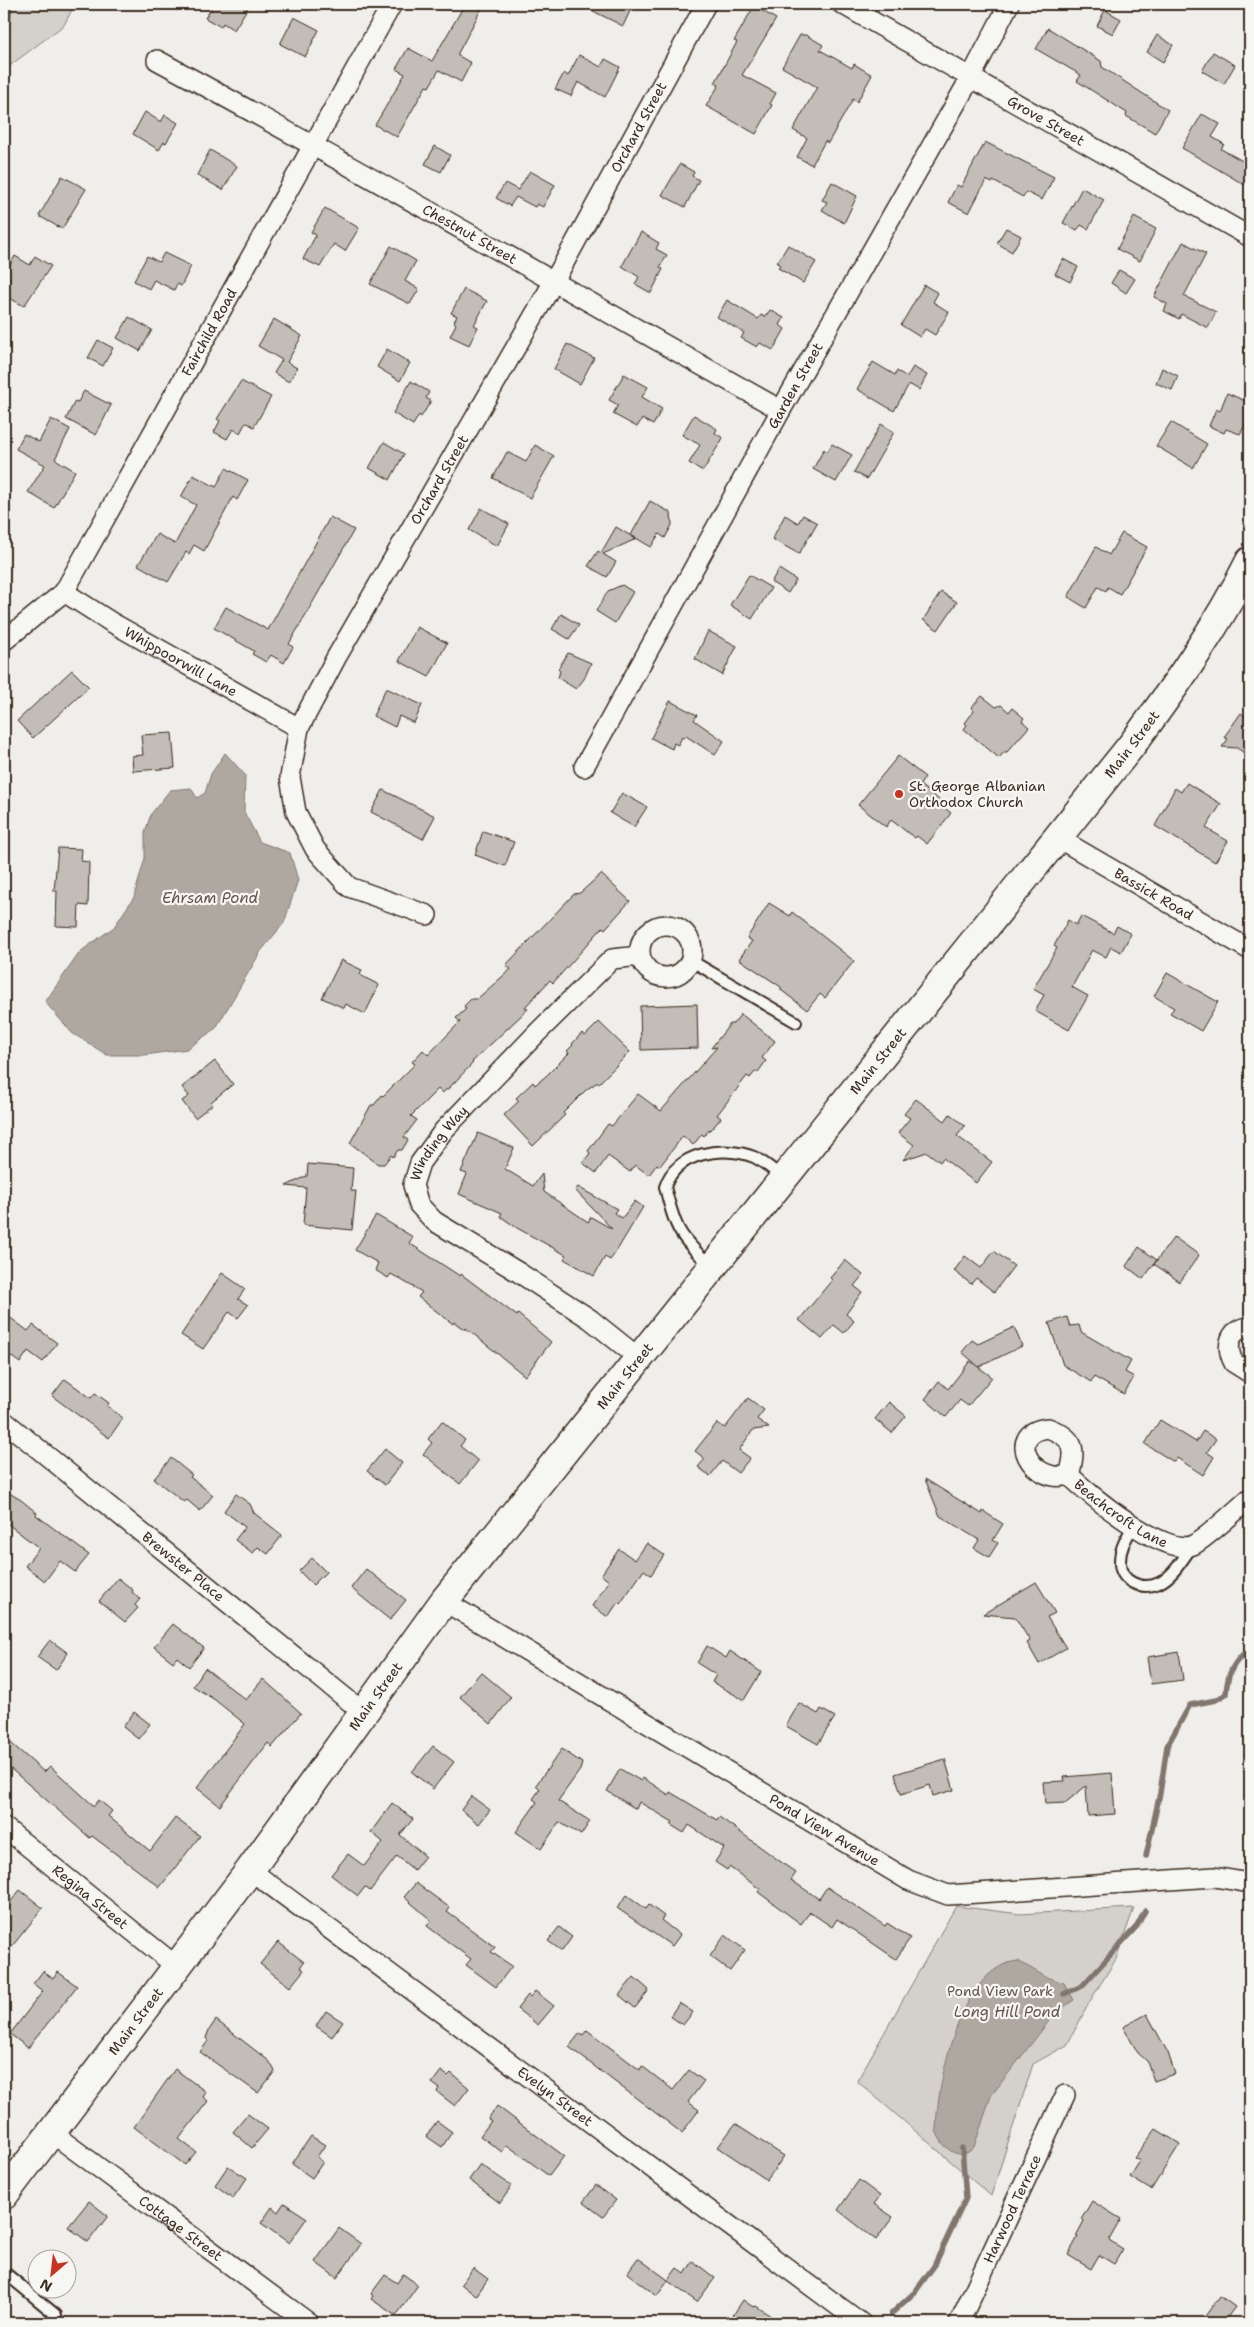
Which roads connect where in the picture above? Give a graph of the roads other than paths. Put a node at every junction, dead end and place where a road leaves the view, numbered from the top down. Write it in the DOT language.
graph roads {
  1 [pos="392,4"];
  2 [pos="706,4"];
  3 [pos="842,4"];
  4 [pos="1009,4"];
  5 [pos="157,60"];
  6 [pos="971,76"];
  7 [pos="314,144"];
  8 [pos="1250,237"];
  9 [pos="553,283"];
  10 [pos="782,410"];
  11 [pos="1250,561"];
  12 [pos="64,592"];
  13 [pos="4,641"];
  14 [pos="300,728"];
  15 [pos="584,767"];
  16 [pos="1058,838"];
  17 [pos="427,916"];
  18 [pos="1250,950"];
  19 [pos="640,956"];
  20 [pos="690,960"];
  21 [pos="796,1022"];
  22 [pos="784,1178"];
  23 [pos="713,1268"];
  24 [pos="1250,1327"];
  25 [pos="640,1359"];
  26 [pos="1250,1373"];
  27 [pos="4,1421"];
  28 [pos="1069,1475"];
  29 [pos="1250,1498"];
  30 [pos="1134,1525"];
  31 [pos="1192,1545"];
  32 [pos="444,1601"];
  33 [pos="364,1713"];
  34 [pos="4,1827"];
  35 [pos="250,1870"];
  36 [pos="1250,1883"];
  37 [pos="177,1967"];
  38 [pos="1065,2095"];
  39 [pos="52,2133"];
  40 [pos="4,2195"];
  41 [pos="4,2272"];
  42 [pos="50,2323"];
  43 [pos="309,2323"];
  44 [pos="862,2323"];
  45 [pos="960,2323"];
  1 -- 7 [label="street, Fairchild Road"];
  2 -- 9 [label="street, Orchard Street"];
  3 -- 6 [label="street, Grove Street"];
  4 -- 6 [label="street, Garden Street"];
  5 -- 7 [label="street, Chestnut Street"];
  6 -- 8 [label="street, Grove Street"];
  6 -- 10 [label="street, Garden Street"];
  7 -- 9 [label="street, Chestnut Street"];
  7 -- 12 [label="street, Fairchild Road"];
  9 -- 10 [label="street, Chestnut Street"];
  9 -- 14 [label="street, Orchard Street"];
  10 -- 15 [label="street, Garden Street"];
  11 -- 16 [label="main road, Main Street"];
  12 -- 13 [label="street, Fairchild Road"];
  12 -- 14 [label="street, Whippoorwill Lane"];
  14 -- 17 [label="street, Orchard Street"];
  16 -- 18 [label="street, Bassick Road"];
  16 -- 22 [label="main road, Main Street"];
  19 -- 20 [label="street"];
  19 -- 20 [label="street"];
  19 -- 25 [label="street, Winding Way"];
  20 -- 21 [label="lane"];
  22 -- 23 [label="main road, Main Street"];
  22 -- 23 [label="lane"];
  23 -- 25 [label="main road, Main Street"];
  24 -- 26 [label="street"];
  25 -- 32 [label="main road, Main Street"];
  27 -- 33 [label="street, Brewster Place"];
  28 -- 30 [label="street, Beachcroft Lane"];
  29 -- 31 [label="street"];
  30 -- 31 [label="street, Beachcroft Lane"];
  30 -- 31 [label="lane"];
  32 -- 33 [label="main road, Main Street"];
  32 -- 36 [label="street, Pond View Avenue"];
  33 -- 35 [label="main road, Main Street"];
  34 -- 37 [label="street, Regina Street"];
  35 -- 37 [label="main road, Main Street"];
  35 -- 44 [label="street, Evelyn Street"];
  37 -- 39 [label="main road, Main Street"];
  38 -- 45 [label="street, Harwood Terrace"];
  39 -- 40 [label="main road, Main Street"];
  39 -- 43 [label="street, Cottage Street"];
  41 -- 42 [label="lane"];
}
